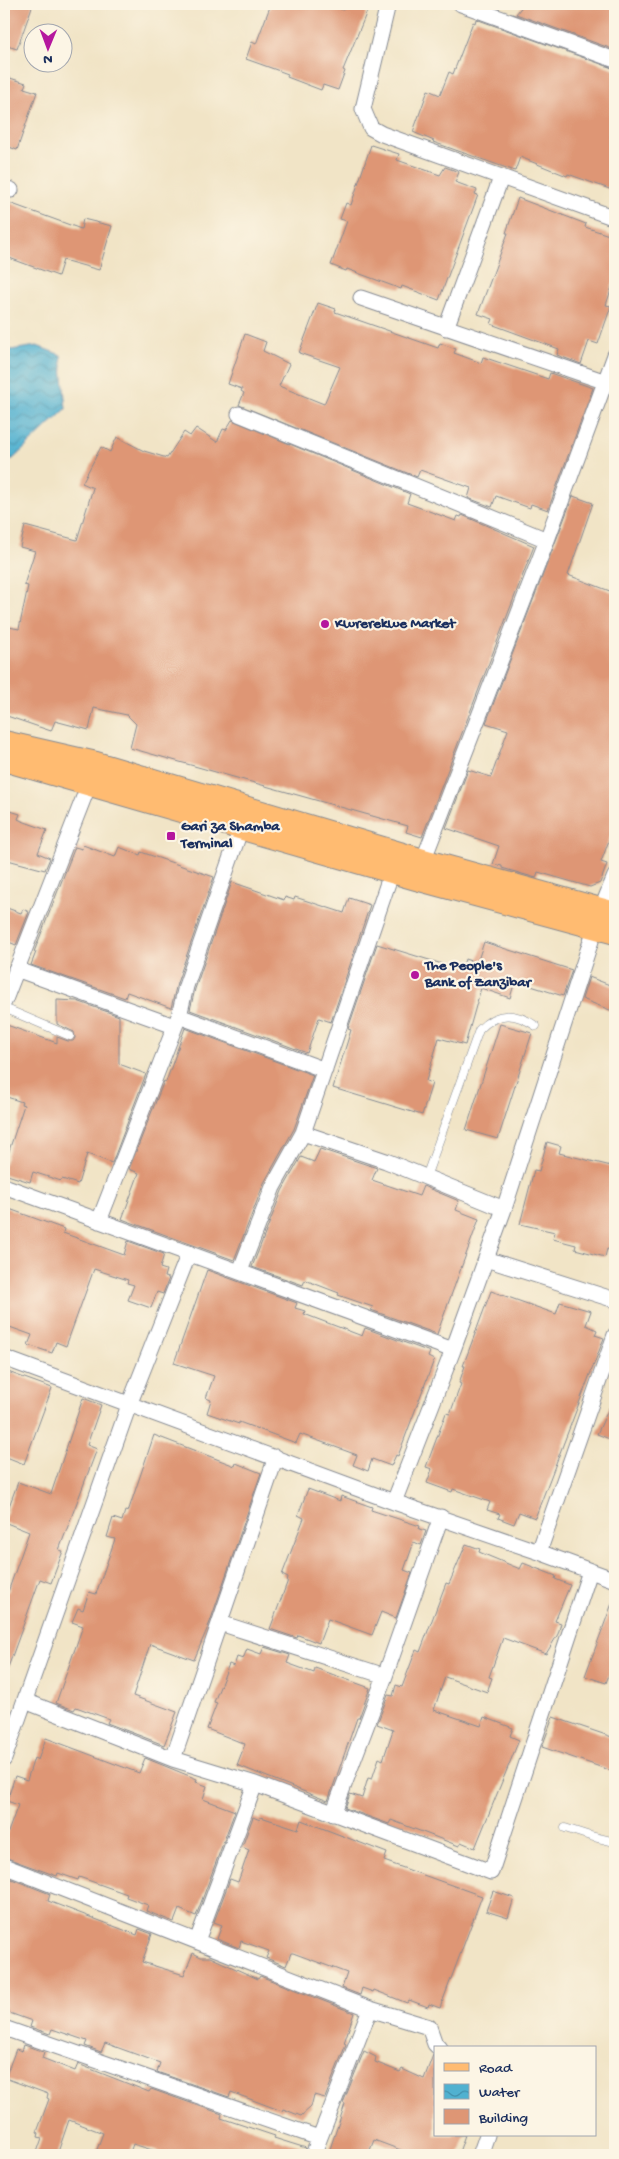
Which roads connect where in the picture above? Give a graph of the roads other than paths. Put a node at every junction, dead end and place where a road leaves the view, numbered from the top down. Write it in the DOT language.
graph roads {
  1 [pos="388,4"];
  2 [pos="461,4"];
  3 [pos="615,60"];
  4 [pos="501,178"];
  5 [pos="615,218"];
  6 [pos="360,298"];
  7 [pos="446,328"];
  8 [pos="615,356"];
  9 [pos="606,382"];
  10 [pos="239,414"];
  11 [pos="547,540"];
  12 [pos="4,743"];
  13 [pos="4,759"];
  14 [pos="89,784"];
  15 [pos="241,828"];
  16 [pos="423,860"];
  17 [pos="392,871"];
  18 [pos="615,876"];
  19 [pos="607,921"];
  20 [pos="16,969"];
  21 [pos="4,1002"];
  22 [pos="4,1008"];
  23 [pos="177,1021"];
  24 [pos="536,1026"];
  25 [pos="70,1036"];
  26 [pos="325,1070"];
  27 [pos="303,1133"];
  28 [pos="426,1177"];
  29 [pos="4,1186"];
  30 [pos="504,1209"];
  31 [pos="98,1221"];
  32 [pos="189,1253"];
  33 [pos="486,1260"];
  34 [pos="240,1270"];
  35 [pos="615,1300"];
  36 [pos="615,1335"];
  37 [pos="453,1350"];
  38 [pos="4,1358"];
  39 [pos="129,1405"];
  40 [pos="276,1457"];
  41 [pos="394,1502"];
  42 [pos="441,1517"];
  43 [pos="539,1552"];
  44 [pos="590,1571"];
  45 [pos="615,1580"];
  46 [pos="220,1623"];
  47 [pos="385,1676"];
  48 [pos="25,1700"];
  49 [pos="4,1759"];
  50 [pos="173,1759"];
  51 [pos="255,1784"];
  52 [pos="332,1814"];
  53 [pos="565,1828"];
  54 [pos="615,1842"];
  55 [pos="4,1866"];
  56 [pos="197,1941"];
  57 [pos="370,2009"];
  58 [pos="4,2028"];
  59 [pos="437,2046"];
  60 [pos="487,2136"];
  61 [pos="319,2138"];
  62 [pos="313,2155"];
  63 [pos="480,2155"];
  1 -- 4 [label="street"];
  2 -- 3 [label="street"];
  4 -- 5 [label="street"];
  4 -- 7 [label="street"];
  6 -- 7 [label="street"];
  7 -- 9 [label="street"];
  8 -- 9 [label="street"];
  9 -- 11 [label="street"];
  10 -- 11 [label="street"];
  11 -- 16 [label="street"];
  12 -- 16 [label="main road"];
  13 -- 14 [label="main road"];
  14 -- 15 [label="main road"];
  14 -- 20 [label="street"];
  15 -- 17 [label="main road"];
  15 -- 23 [label="street"];
  16 -- 19 [label="main road"];
  17 -- 19 [label="main road"];
  17 -- 26 [label="street"];
  18 -- 19 [label="street"];
  19 -- 30 [label="street"];
  20 -- 21 [label="street"];
  20 -- 23 [label="street"];
  22 -- 25 [label="lane"];
  23 -- 26 [label="street"];
  23 -- 31 [label="street"];
  24 -- 28 [label="lane"];
  26 -- 27 [label="street"];
  27 -- 28 [label="street"];
  27 -- 34 [label="street"];
  28 -- 30 [label="street"];
  29 -- 31 [label="street"];
  30 -- 33 [label="street"];
  31 -- 32 [label="street"];
  32 -- 34 [label="street"];
  32 -- 39 [label="street"];
  33 -- 35 [label="street"];
  33 -- 37 [label="street"];
  34 -- 37 [label="street"];
  36 -- 43 [label="street"];
  37 -- 41 [label="street"];
  38 -- 39 [label="street"];
  39 -- 40 [label="street"];
  39 -- 48 [label="street"];
  40 -- 41 [label="street"];
  40 -- 46 [label="street"];
  41 -- 42 [label="street"];
  42 -- 43 [label="street"];
  42 -- 47 [label="street"];
  43 -- 44 [label="street"];
  44 -- 45 [label="street"];
  44 -- 52 [label="street"];
  46 -- 47 [label="street"];
  46 -- 50 [label="street"];
  47 -- 52 [label="street"];
  48 -- 49 [label="street"];
  48 -- 50 [label="street"];
  50 -- 51 [label="street"];
  51 -- 52 [label="street"];
  51 -- 56 [label="street"];
  53 -- 54 [label="lane"];
  55 -- 56 [label="street"];
  56 -- 57 [label="street"];
  57 -- 59 [label="street"];
  57 -- 61 [label="street"];
  58 -- 61 [label="street"];
  60 -- 63 [label="street"];
  61 -- 62 [label="street"];
}
